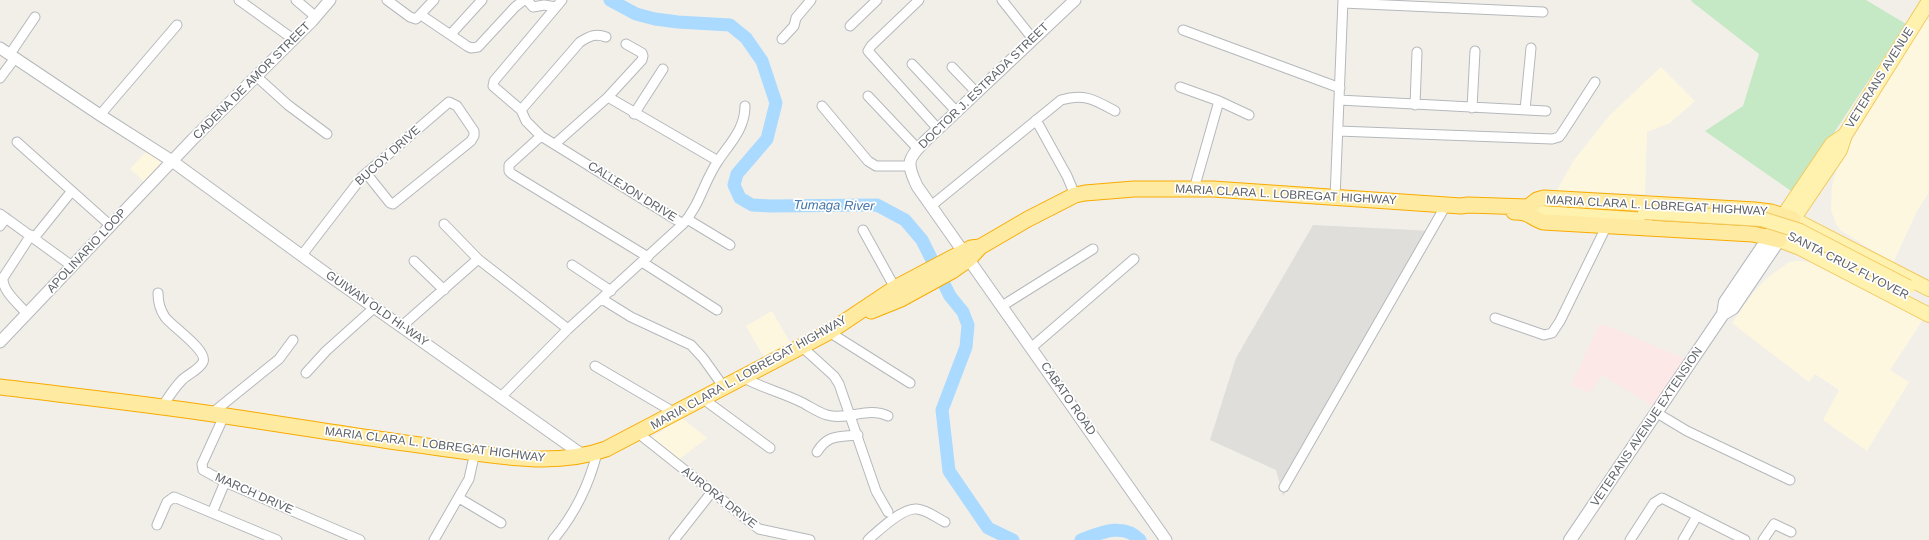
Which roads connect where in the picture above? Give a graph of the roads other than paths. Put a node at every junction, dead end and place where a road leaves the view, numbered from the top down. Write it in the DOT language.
graph roads {
  1 [pos="239,0"];
  2 [pos="296,0"];
  3 [pos="330,0"];
  4 [pos="388,0"];
  5 [pos="434,0"];
  6 [pos="482,0"];
  7 [pos="524,0"];
  8 [pos="527,0"];
  9 [pos="811,0"];
  10 [pos="877,0"];
  11 [pos="919,0"];
  12 [pos="1002,0"];
  13 [pos="1075,0"];
  14 [pos="1929,1"];
  15 [pos="1343,2"];
  16 [pos="559,3"];
  17 [pos="1543,12"];
  18 [pos="421,15"];
  19 [pos="35,17"];
  20 [pos="316,17"];
  21 [pos="177,25"];
  22 [pos="850,26"];
  23 [pos="1183,30"];
  24 [pos="451,34"];
  25 [pos="606,37"];
  26 [pos="293,39"];
  27 [pos="782,39"];
  28 [pos="1034,39"];
  29 [pos="626,44"];
  30 [pos="0,48"];
  31 [pos="1531,48"];
  32 [pos="1475,51"];
  33 [pos="1417,52"];
  34 [pos="13,56"];
  35 [pos="912,64"];
  36 [pos="952,67"];
  37 [pos="663,70"];
  38 [pos="256,76"];
  39 [pos="0,78"];
  40 [pos="1595,82"];
  41 [pos="1180,87"];
  42 [pos="1340,88"];
  43 [pos="976,92"];
  44 [pos="868,96"];
  45 [pos="608,97"];
  46 [pos="1340,100"];
  47 [pos="1219,101"];
  48 [pos="1415,104"];
  49 [pos="745,106"];
  50 [pos="822,106"];
  51 [pos="1472,108"];
  52 [pos="521,110"];
  53 [pos="1525,110"];
  54 [pos="956,111"];
  55 [pos="1115,111"];
  56 [pos="1546,111"];
  57 [pos="634,114"];
  58 [pos="100,115"];
  59 [pos="1249,115"];
  60 [pos="1036,120"];
  61 [pos="938,129"];
  62 [pos="1338,132"];
  63 [pos="327,134"];
  64 [pos="541,136"];
  65 [pos="17,142"];
  66 [pos="555,144"];
  67 [pos="918,149"];
  68 [pos="172,161"];
  69 [pos="718,161"];
  70 [pos="910,166"];
  71 [pos="366,174"];
  72 [pos="1194,189"];
  73 [pos="71,192"];
  74 [pos="1076,195"];
  75 [pos="1335,198"];
  76 [pos="1665,205"];
  77 [pos="931,206"];
  78 [pos="1454,206"];
  79 [pos="1704,208"];
  80 [pos="1528,210"];
  81 [pos="1743,210"];
  82 [pos="3,216"];
  83 [pos="1788,218"];
  84 [pos="685,221"];
  85 [pos="444,224"];
  86 [pos="1607,225"];
  87 [pos="0,226"];
  88 [pos="111,226"];
  89 [pos="1664,229"];
  90 [pos="862,230"];
  91 [pos="1703,231"];
  92 [pos="1741,233"];
  93 [pos="1822,233"];
  94 [pos="32,237"];
  95 [pos="1774,238"];
  96 [pos="730,245"];
  97 [pos="1093,249"];
  98 [pos="1858,252"];
  99 [pos="1811,254"];
  100 [pos="302,255"];
  101 [pos="966,255"];
  102 [pos="478,259"];
  103 [pos="645,259"];
  104 [pos="1134,260"];
  105 [pos="414,261"];
  106 [pos="572,265"];
  107 [pos="72,266"];
  108 [pos="1894,271"];
  109 [pos="1847,273"];
  110 [pos="921,281"];
  111 [pos="895,288"];
  112 [pos="1929,289"];
  113 [pos="444,290"];
  114 [pos="1906,290"];
  115 [pos="610,291"];
  116 [pos="1883,291"];
  117 [pos="158,293"];
  118 [pos="1929,298"];
  119 [pos="602,299"];
  120 [pos="1002,306"];
  121 [pos="375,307"];
  122 [pos="1929,307"];
  123 [pos="717,310"];
  124 [pos="860,312"];
  125 [pos="27,314"];
  126 [pos="1929,315"];
  127 [pos="1495,318"];
  128 [pos="402,326"];
  129 [pos="568,329"];
  130 [pos="829,332"];
  131 [pos="293,340"];
  132 [pos="0,342"];
  133 [pos="801,346"];
  134 [pos="1031,348"];
  135 [pos="595,366"];
  136 [pos="306,373"];
  137 [pos="742,377"];
  138 [pos="910,382"];
  139 [pos="723,386"];
  140 [pos="0,387"];
  141 [pos="501,397"];
  142 [pos="702,398"];
  143 [pos="162,407"];
  144 [pos="675,413"];
  145 [pos="1657,413"];
  146 [pos="217,415"];
  147 [pos="849,416"];
  148 [pos="888,416"];
  149 [pos="638,433"];
  150 [pos="858,435"];
  151 [pos="770,448"];
  152 [pos="475,452"];
  153 [pos="817,452"];
  154 [pos="590,454"];
  155 [pos="1790,480"];
  156 [pos="225,482"];
  157 [pos="1284,487"];
  158 [pos="711,493"];
  159 [pos="459,498"];
  160 [pos="888,512"];
  161 [pos="212,513"];
  162 [pos="1697,516"];
  163 [pos="945,522"];
  164 [pos="501,523"];
  165 [pos="157,525"];
  166 [pos="1791,532"];
  167 [pos="1741,539"];
  168 [pos="277,540"];
  169 [pos="360,540"];
  170 [pos="434,540"];
  171 [pos="553,540"];
  172 [pos="674,540"];
  173 [pos="810,540"];
  174 [pos="868,540"];
  175 [pos="1166,540"];
  176 [pos="1570,540"];
  177 [pos="1630,540"];
  178 [pos="1683,540"];
  179 [pos="1763,540"];
  1 -- 26 [label="street"];
  2 -- 20 [label="street"];
  3 -- 20 [label="street, CADENA DE AMOR STREET"];
  4 -- 18 [label="street"];
  5 -- 18 [label="street"];
  6 -- 24 [label="street"];
  7 -- 24 [label="street"];
  8 -- 16 [label="street"];
  9 -- 27 [label="street"];
  10 -- 22 [label="street"];
  11 -- 61 [label="street"];
  12 -- 28 [label="street"];
  13 -- 28 [label="street, DOCTOR J. ESTRADA STREET"];
  14 -- 83 [label="main road, VETERANS AVENUE"];
  15 -- 17 [label="street"];
  15 -- 42 [label="street"];
  16 -- 52 [label="street, CALLEJON DRIVE"];
  18 -- 24 [label="street"];
  19 -- 34 [label="street"];
  20 -- 26 [label="street, CADENA DE AMOR STREET"];
  21 -- 58 [label="street"];
  23 -- 42 [label="street"];
  25 -- 52 [label="street"];
  26 -- 38 [label="street, CADENA DE AMOR STREET"];
  28 -- 43 [label="street, DOCTOR J. ESTRADA STREET"];
  29 -- 45 [label="street"];
  30 -- 34 [label="street, GUIWAN OLD HI-WAY"];
  31 -- 53 [label="street"];
  32 -- 51 [label="street"];
  33 -- 48 [label="street"];
  34 -- 39 [label="street"];
  34 -- 58 [label="street, GUIWAN OLD HI-WAY"];
  35 -- 54 [label="street"];
  36 -- 43 [label="street"];
  37 -- 57 [label="street"];
  38 -- 63 [label="street"];
  38 -- 68 [label="street, CADENA DE AMOR STREET"];
  40 -- 62 [label="street"];
  41 -- 47 [label="street"];
  42 -- 46 [label="street"];
  43 -- 54 [label="street, DOCTOR J. ESTRADA STREET"];
  44 -- 67 [label="street"];
  45 -- 57 [label="street"];
  45 -- 66 [label="street"];
  46 -- 48 [label="street"];
  46 -- 62 [label="street"];
  47 -- 59 [label="street"];
  47 -- 72 [label="street"];
  48 -- 51 [label="street"];
  49 -- 69 [label="street"];
  50 -- 70 [label="street"];
  51 -- 53 [label="street"];
  52 -- 64 [label="street, CALLEJON DRIVE"];
  53 -- 56 [label="street"];
  54 -- 61 [label="street, DOCTOR J. ESTRADA STREET"];
  55 -- 60 [label="street"];
  57 -- 69 [label="street"];
  58 -- 68 [label="street, GUIWAN OLD HI-WAY"];
  60 -- 74 [label="street"];
  60 -- 77 [label="street"];
  61 -- 67 [label="street, DOCTOR J. ESTRADA STREET"];
  62 -- 75 [label="street"];
  64 -- 66 [label="street, CALLEJON DRIVE"];
  64 -- 103 [label="street"];
  65 -- 73 [label="street"];
  66 -- 84 [label="street, CALLEJON DRIVE"];
  67 -- 70 [label="street, DOCTOR J. ESTRADA STREET"];
  68 -- 88 [label="street, APOLINARIO LOOP"];
  68 -- 100 [label="street, GUIWAN OLD HI-WAY"];
  69 -- 84 [label="street"];
  70 -- 77 [label="street"];
  71 -- 71 [label="street, BUCOY DRIVE"];
  71 -- 100 [label="street, BUCOY DRIVE"];
  72 -- 74 [label="highway, MARIA CLARA L. LOBREGAT HIGHWAY"];
  72 -- 75 [label="highway, MARIA CLARA L. LOBREGAT HIGHWAY"];
  73 -- 88 [label="street"];
  73 -- 94 [label="street"];
  74 -- 101 [label="highway, MARIA CLARA L. LOBREGAT HIGHWAY"];
  75 -- 78 [label="highway, MARIA CLARA L. LOBREGAT HIGHWAY"];
  76 -- 79 [label="highway, MARIA CLARA L. LOBREGAT HIGHWAY"];
  76 -- 80 [label="highway, MARIA CLARA L. LOBREGAT HIGHWAY"];
  76 -- 89 [label="highway"];
  77 -- 101 [label="street"];
  78 -- 80 [label="highway, MARIA CLARA L. LOBREGAT HIGHWAY"];
  78 -- 157 [label="street"];
  79 -- 81 [label="highway, MARIA CLARA L. LOBREGAT HIGHWAY"];
  79 -- 91 [label="highway"];
  80 -- 86 [label="highway, MARIA CLARA L. LOBREGAT HIGHWAY"];
  80 -- 114 [label="main road, SANTA CRUZ FLYOVER, bridge"];
  81 -- 83 [label="highway, MARIA CLARA L. LOBREGAT HIGHWAY"];
  81 -- 92 [label="highway"];
  82 -- 87 [label="street"];
  82 -- 94 [label="street"];
  83 -- 93 [label="main road"];
  83 -- 95 [label="main road, VETERANS AVENUE"];
  84 -- 96 [label="street"];
  84 -- 103 [label="street, CALLEJON DRIVE"];
  85 -- 102 [label="street"];
  86 -- 89 [label="highway, MARIA CLARA L. LOBREGAT HIGHWAY"];
  86 -- 127 [label="street"];
  88 -- 107 [label="street, APOLINARIO LOOP"];
  89 -- 91 [label="highway, MARIA CLARA L. LOBREGAT HIGHWAY"];
  90 -- 111 [label="street"];
  91 -- 92 [label="highway, MARIA CLARA L. LOBREGAT HIGHWAY"];
  92 -- 95 [label="highway, MARIA CLARA L. LOBREGAT HIGHWAY"];
  93 -- 98 [label="main road"];
  93 -- 99 [label="main road"];
  94 -- 107 [label="street"];
  94 -- 125 [label="street"];
  95 -- 99 [label="main road"];
  95 -- 145 [label="main road, VETERANS AVENUE EXTENSION"];
  97 -- 120 [label="street"];
  98 -- 108 [label="main road"];
  98 -- 109 [label="main road"];
  99 -- 109 [label="main road"];
  100 -- 121 [label="street, GUIWAN OLD HI-WAY"];
  101 -- 110 [label="highway, MARIA CLARA L. LOBREGAT HIGHWAY"];
  101 -- 120 [label="street, CABATO ROAD"];
  102 -- 113 [label="street"];
  102 -- 129 [label="street"];
  103 -- 115 [label="street, CALLEJON DRIVE"];
  103 -- 123 [label="street"];
  104 -- 134 [label="street"];
  105 -- 113 [label="street"];
  106 -- 115 [label="street"];
  107 -- 125 [label="street, APOLINARIO LOOP"];
  108 -- 112 [label="main road"];
  108 -- 116 [label="main road"];
  109 -- 116 [label="main road"];
  110 -- 111 [label="highway, MARIA CLARA L. LOBREGAT HIGHWAY"];
  110 -- 124 [label="highway, MARIA CLARA L. LOBREGAT HIGHWAY"];
  111 -- 124 [label="highway, MARIA CLARA L. LOBREGAT HIGHWAY"];
  113 -- 128 [label="street"];
  114 -- 118 [label="main road, SANTA CRUZ FLYOVER"];
  114 -- 122 [label="main road, SANTA CRUZ FLYOVER"];
  115 -- 119 [label="street, CALLEJON DRIVE"];
  116 -- 126 [label="main road"];
  117 -- 143 [label="street"];
  119 -- 129 [label="street, CALLEJON DRIVE"];
  119 -- 139 [label="street"];
  120 -- 134 [label="street, CABATO ROAD"];
  121 -- 128 [label="street, GUIWAN OLD HI-WAY"];
  121 -- 136 [label="street"];
  124 -- 130 [label="highway, MARIA CLARA L. LOBREGAT HIGHWAY"];
  125 -- 132 [label="street, APOLINARIO LOOP"];
  128 -- 141 [label="street, GUIWAN OLD HI-WAY"];
  129 -- 141 [label="street, CALLEJON DRIVE"];
  130 -- 133 [label="highway, MARIA CLARA L. LOBREGAT HIGHWAY"];
  130 -- 138 [label="street"];
  131 -- 146 [label="street"];
  133 -- 137 [label="highway, MARIA CLARA L. LOBREGAT HIGHWAY"];
  133 -- 147 [label="street"];
  134 -- 175 [label="street, CABATO ROAD"];
  135 -- 144 [label="street"];
  137 -- 139 [label="highway, MARIA CLARA L. LOBREGAT HIGHWAY"];
  137 -- 147 [label="street"];
  139 -- 142 [label="highway, MARIA CLARA L. LOBREGAT HIGHWAY"];
  140 -- 143 [label="highway, MARIA CLARA L. LOBREGAT HIGHWAY"];
  141 -- 154 [label="street, GUIWAN OLD HI-WAY"];
  142 -- 144 [label="highway, MARIA CLARA L. LOBREGAT HIGHWAY"];
  142 -- 151 [label="street"];
  143 -- 146 [label="highway, MARIA CLARA L. LOBREGAT HIGHWAY"];
  144 -- 149 [label="highway, MARIA CLARA L. LOBREGAT HIGHWAY"];
  145 -- 155 [label="street"];
  145 -- 176 [label="main road, VETERANS AVENUE EXTENSION"];
  146 -- 152 [label="highway, MARIA CLARA L. LOBREGAT HIGHWAY"];
  146 -- 156 [label="street, MARCH DRIVE"];
  147 -- 148 [label="street"];
  147 -- 150 [label="street"];
  149 -- 154 [label="highway, MARIA CLARA L. LOBREGAT HIGHWAY"];
  149 -- 158 [label="street, AURORA DRIVE"];
  150 -- 153 [label="street"];
  150 -- 160 [label="street"];
  152 -- 154 [label="highway, MARIA CLARA L. LOBREGAT HIGHWAY"];
  152 -- 159 [label="street"];
  154 -- 171 [label="street"];
  156 -- 161 [label="street"];
  156 -- 169 [label="street, MARCH DRIVE"];
  158 -- 172 [label="street"];
  158 -- 173 [label="street, AURORA DRIVE"];
  159 -- 164 [label="street"];
  159 -- 170 [label="street"];
  161 -- 165 [label="street"];
  161 -- 168 [label="street"];
  162 -- 167 [label="street"];
  162 -- 177 [label="street"];
  162 -- 178 [label="street"];
  163 -- 174 [label="street"];
  166 -- 179 [label="street"];
}
